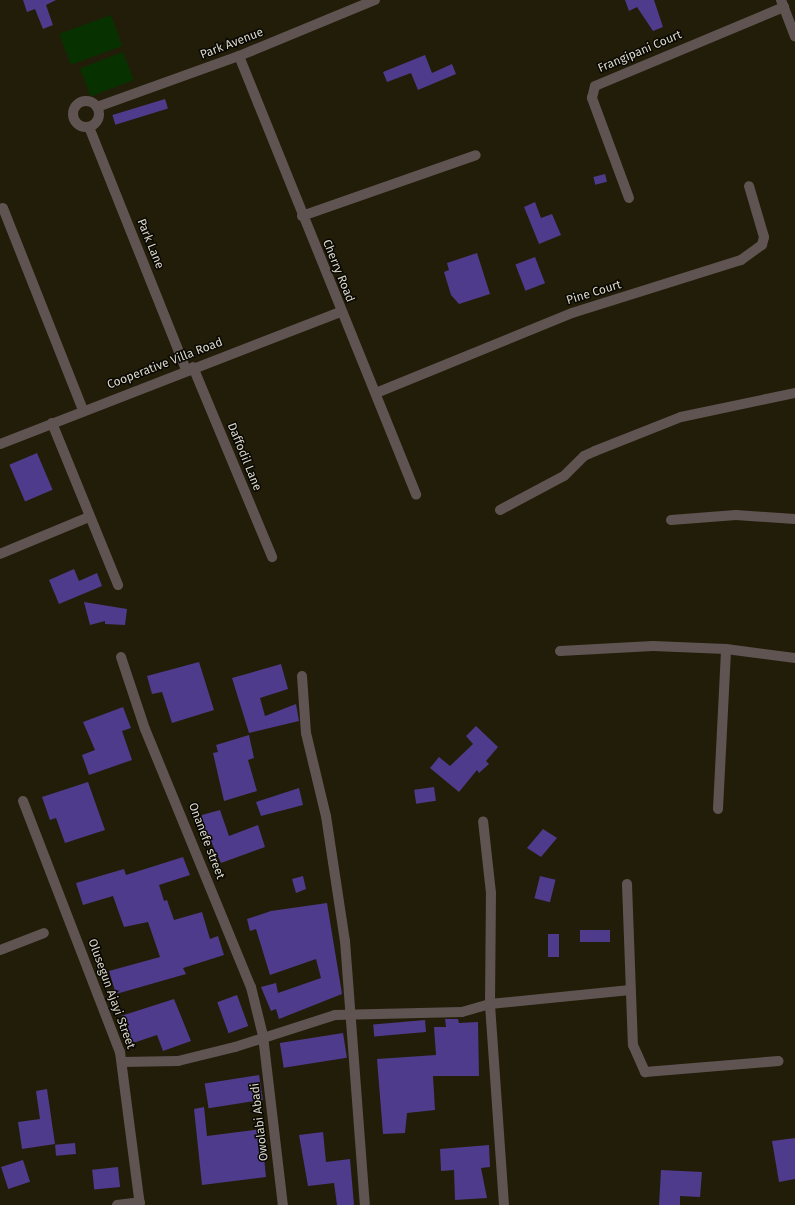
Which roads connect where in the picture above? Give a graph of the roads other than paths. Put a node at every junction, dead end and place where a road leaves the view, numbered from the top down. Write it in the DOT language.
graph roads {
  1 [pos="375,0"];
  2 [pos="782,4"];
  3 [pos="795,36"];
  4 [pos="239,56"];
  5 [pos="97,106"];
  6 [pos="90,127"];
  7 [pos="476,155"];
  8 [pos="749,186"];
  9 [pos="629,198"];
  10 [pos="3,208"];
  11 [pos="302,216"];
  12 [pos="340,312"];
  13 [pos="190,368"];
  14 [pos="376,392"];
  15 [pos="795,393"];
  16 [pos="83,410"];
  17 [pos="52,423"];
  18 [pos="0,444"];
  19 [pos="416,495"];
  20 [pos="500,510"];
  21 [pos="89,517"];
  22 [pos="795,519"];
  23 [pos="672,520"];
  24 [pos="0,554"];
  25 [pos="272,557"];
  26 [pos="118,585"];
  27 [pos="726,649"];
  28 [pos="560,650"];
  29 [pos="120,657"];
  30 [pos="795,658"];
  31 [pos="302,676"];
  32 [pos="23,801"];
  33 [pos="718,809"];
  34 [pos="483,821"];
  35 [pos="627,884"];
  36 [pos="44,933"];
  37 [pos="0,950"];
  38 [pos="630,990"];
  39 [pos="490,1004"];
  40 [pos="353,1014"];
  41 [pos="263,1036"];
  42 [pos="779,1061"];
  43 [pos="122,1062"];
  44 [pos="140,1203"];
  45 [pos="117,1205"];
  46 [pos="283,1205"];
  47 [pos="365,1205"];
  48 [pos="504,1205"];
  1 -- 4 [label="street, Park Avenue"];
  2 -- 3 [label="street"];
  2 -- 9 [label="street, Frangipani Court"];
  4 -- 5 [label="street, Park Avenue"];
  4 -- 11 [label="street, Cherry Road"];
  5 -- 6 [label="street"];
  5 -- 6 [label="street"];
  6 -- 13 [label="street, Park Lane"];
  7 -- 11 [label="street"];
  8 -- 14 [label="street, Pine Court"];
  10 -- 16 [label="street"];
  11 -- 12 [label="street, Cherry Road"];
  12 -- 13 [label="street, Cooperative Villa Road"];
  12 -- 14 [label="street, Cherry Road"];
  13 -- 16 [label="street, Cooperative Villa Road"];
  13 -- 25 [label="street, Daffodil Lane"];
  14 -- 19 [label="street, Cherry Road"];
  15 -- 20 [label="street"];
  16 -- 17 [label="street, Cooperative Villa Road"];
  17 -- 18 [label="street, Cooperative Villa Road"];
  17 -- 21 [label="street"];
  21 -- 24 [label="street"];
  21 -- 26 [label="street"];
  22 -- 23 [label="street"];
  27 -- 28 [label="street"];
  27 -- 30 [label="street"];
  27 -- 33 [label="street"];
  29 -- 41 [label="street, Onanefe street"];
  31 -- 40 [label="street"];
  32 -- 43 [label="street, Olusegun Ajayi Street"];
  34 -- 39 [label="street"];
  35 -- 38 [label="street"];
  36 -- 37 [label="street"];
  38 -- 39 [label="street"];
  38 -- 42 [label="street"];
  39 -- 40 [label="street"];
  39 -- 48 [label="street"];
  40 -- 41 [label="street"];
  40 -- 47 [label="street"];
  41 -- 43 [label="street"];
  41 -- 46 [label="street, Owolabi Abadi"];
  43 -- 44 [label="street, Olusegun Ajayi Street"];
  44 -- 45 [label="street"];
}
